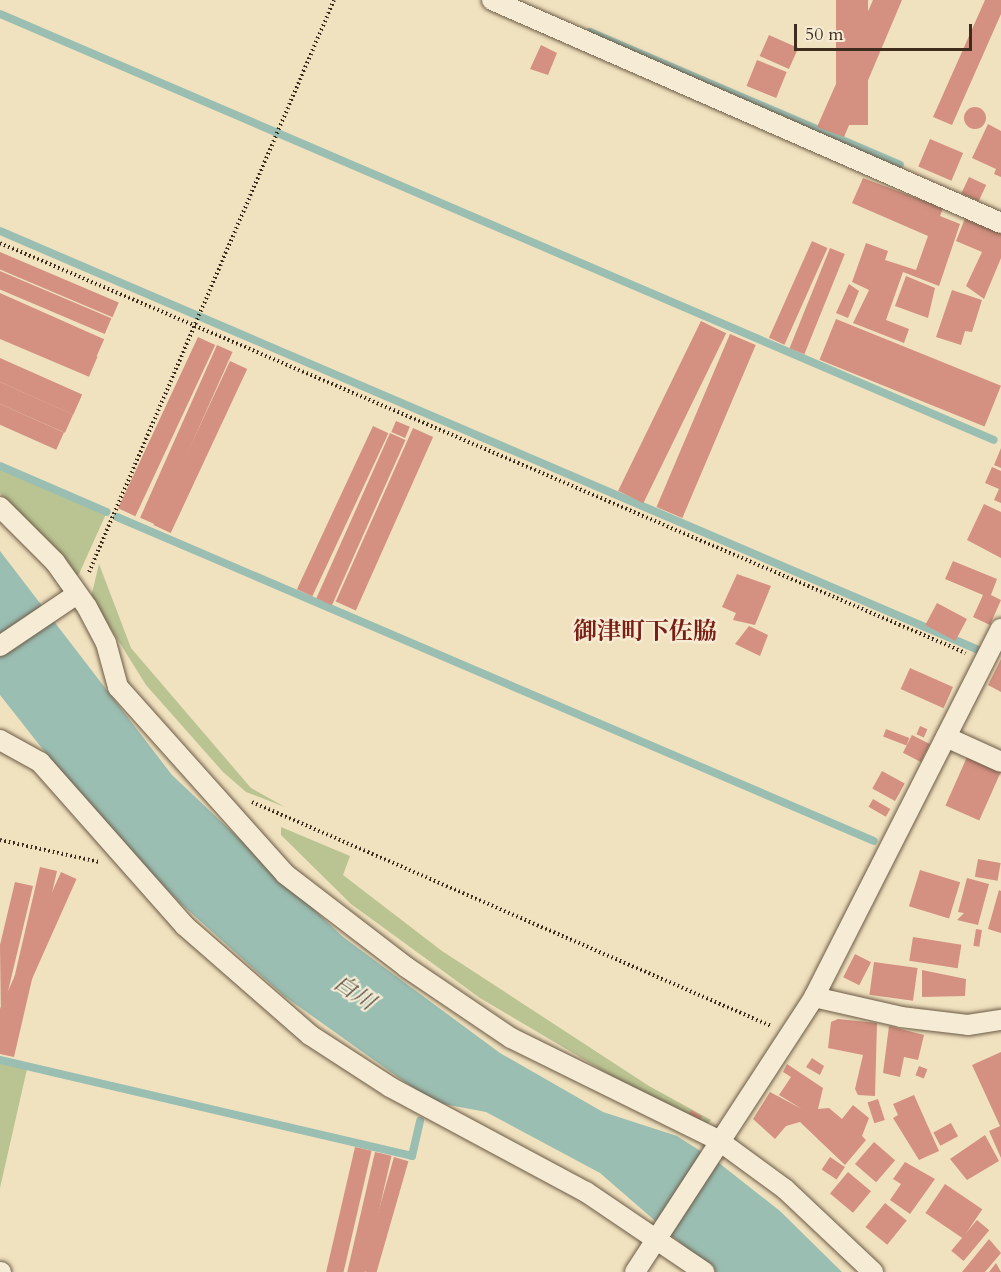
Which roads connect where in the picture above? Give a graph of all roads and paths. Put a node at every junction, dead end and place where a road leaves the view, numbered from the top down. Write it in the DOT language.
graph roads {
  1 [pos="334,0"];
  2 [pos="492,0"];
  3 [pos="1001,223"];
  4 [pos="0,243"];
  5 [pos="192,327"];
  6 [pos="0,507"];
  7 [pos="72,597"];
  8 [pos="1001,629"];
  9 [pos="0,646"];
  10 [pos="985,662"];
  11 [pos="946,737"];
  12 [pos="0,740"];
  13 [pos="1001,762"];
  14 [pos="217,802"];
  15 [pos="0,840"];
  16 [pos="123,862"];
  17 [pos="814,997"];
  18 [pos="1001,1020"];
  19 [pos="788,1033"];
  20 [pos="715,1146"];
  21 [pos="657,1234"];
  22 [pos="635,1272"];
  23 [pos="704,1272"];
  24 [pos="873,1272"];
  1 -- 5 [label="path"];
  2 -- 3 [label="street"];
  4 -- 5 [label="path"];
  5 -- 7 [label="path"];
  5 -- 10 [label="path"];
  6 -- 7 [label="street"];
  7 -- 9 [label="street"];
  7 -- 14 [label="street"];
  8 -- 10 [label="street"];
  10 -- 11 [label="street"];
  11 -- 13 [label="street"];
  11 -- 17 [label="street"];
  12 -- 16 [label="street"];
  14 -- 19 [label="path"];
  14 -- 20 [label="street"];
  15 -- 16 [label="path"];
  16 -- 21 [label="street"];
  17 -- 18 [label="street"];
  17 -- 19 [label="street"];
  19 -- 20 [label="street"];
  20 -- 21 [label="street"];
  20 -- 24 [label="street"];
  21 -- 22 [label="street"];
  21 -- 23 [label="street"];
}
